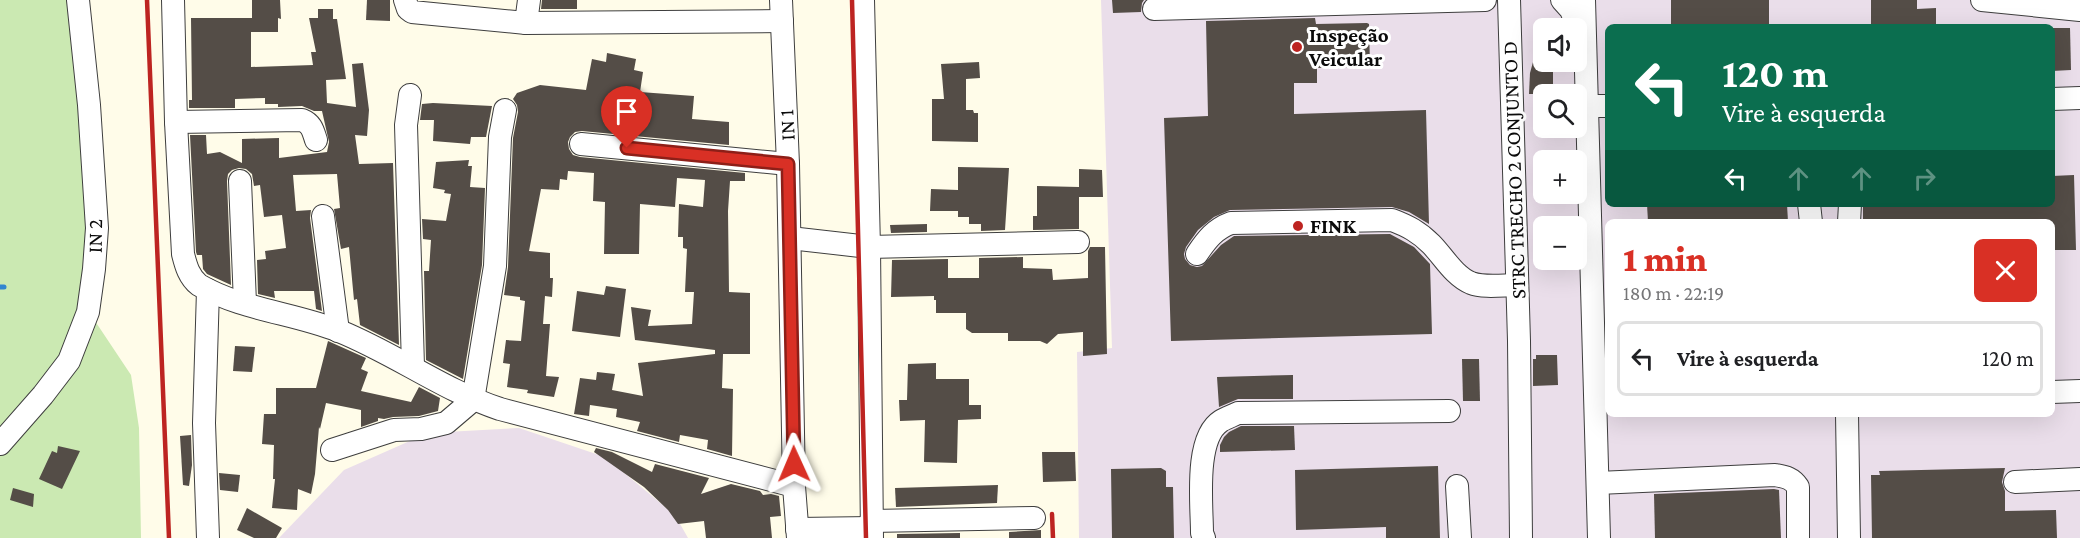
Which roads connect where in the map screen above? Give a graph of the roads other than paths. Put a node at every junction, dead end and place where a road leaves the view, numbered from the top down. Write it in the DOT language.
graph roads {
  1 [pos="78,0"];
  2 [pos="173,0"];
  3 [pos="405,0"];
  4 [pos="529,0"];
  5 [pos="863,0"];
  6 [pos="1485,0"];
  7 [pos="1509,0"];
  8 [pos="1562,0"];
  9 [pos="1584,0"];
  10 [pos="1982,0"];
  11 [pos="1154,9"];
  12 [pos="746,10"];
  13 [pos="782,10"];
  14 [pos="2080,10"];
  15 [pos="1574,18"];
  16 [pos="1584,18"];
  17 [pos="526,23"];
  18 [pos="1587,58"];
  19 [pos="410,95"];
  20 [pos="2080,98"];
  21 [pos="2055,99"];
  22 [pos="1597,106"];
  23 [pos="506,110"];
  24 [pos="176,122"];
  25 [pos="316,140"];
  26 [pos="581,144"];
  27 [pos="788,164"];
  28 [pos="240,181"];
  29 [pos="323,216"];
  30 [pos="790,238"];
  31 [pos="1078,242"];
  32 [pos="869,247"];
  33 [pos="1197,254"];
  34 [pos="1517,285"];
  35 [pos="208,290"];
  36 [pos="245,303"];
  37 [pos="1601,329"];
  38 [pos="338,331"];
  39 [pos="413,366"];
  40 [pos="2080,391"];
  41 [pos="2055,392"];
  42 [pos="473,400"];
  43 [pos="1602,403"];
  44 [pos="1449,411"];
  45 [pos="1847,417"];
  46 [pos="0,444"];
  47 [pos="332,450"];
  48 [pos="2080,479"];
  49 [pos="2014,482"];
  50 [pos="1598,483"];
  51 [pos="794,486"];
  52 [pos="1457,486"];
  53 [pos="1034,518"];
  54 [pos="872,529"];
  55 [pos="797,533"];
  56 [pos="208,538"];
  57 [pos="1204,538"];
  58 [pos="1460,538"];
  59 [pos="1521,538"];
  60 [pos="1599,538"];
  61 [pos="1798,538"];
  62 [pos="1849,538"];
  1 -- 46 [label="street, IN 2"];
  2 -- 24 [label="street"];
  3 -- 17 [label="street"];
  4 -- 17 [label="street"];
  5 -- 32 [label="street"];
  6 -- 11 [label="street"];
  7 -- 34 [label="street, STRC TRECHO 2 CONJUNTO D"];
  8 -- 15 [label="street"];
  9 -- 16 [label="street"];
  10 -- 14 [label="street"];
  12 -- 13 [label="street"];
  12 -- 17 [label="street"];
  13 -- 27 [label="street, IN 1"];
  18 -- 22 [label="street"];
  19 -- 39 [label="street"];
  20 -- 21 [label="street"];
  22 -- 37 [label="street"];
  23 -- 42 [label="street"];
  24 -- 25 [label="street"];
  24 -- 35 [label="street"];
  26 -- 27 [label="street"];
  27 -- 30 [label="street, IN 1"];
  28 -- 36 [label="street"];
  29 -- 38 [label="street"];
  30 -- 32 [label="street"];
  30 -- 51 [label="street, IN 1"];
  31 -- 32 [label="street"];
  32 -- 54 [label="street"];
  33 -- 34 [label="street"];
  34 -- 59 [label="street, STRC TRECHO 2 CONJUNTO D"];
  35 -- 36 [label="street"];
  35 -- 56 [label="street"];
  36 -- 38 [label="street"];
  37 -- 43 [label="street"];
  38 -- 39 [label="street"];
  39 -- 42 [label="street"];
  40 -- 41 [label="street"];
  42 -- 47 [label="street"];
  42 -- 51 [label="street"];
  43 -- 50 [label="street"];
  44 -- 57 [label="street"];
  45 -- 62 [label="street"];
  48 -- 49 [label="street"];
  50 -- 60 [label="street"];
  50 -- 61 [label="street"];
  51 -- 55 [label="street, IN 1"];
  52 -- 58 [label="street"];
  53 -- 54 [label="street"];
  54 -- 55 [label="street"];
}
